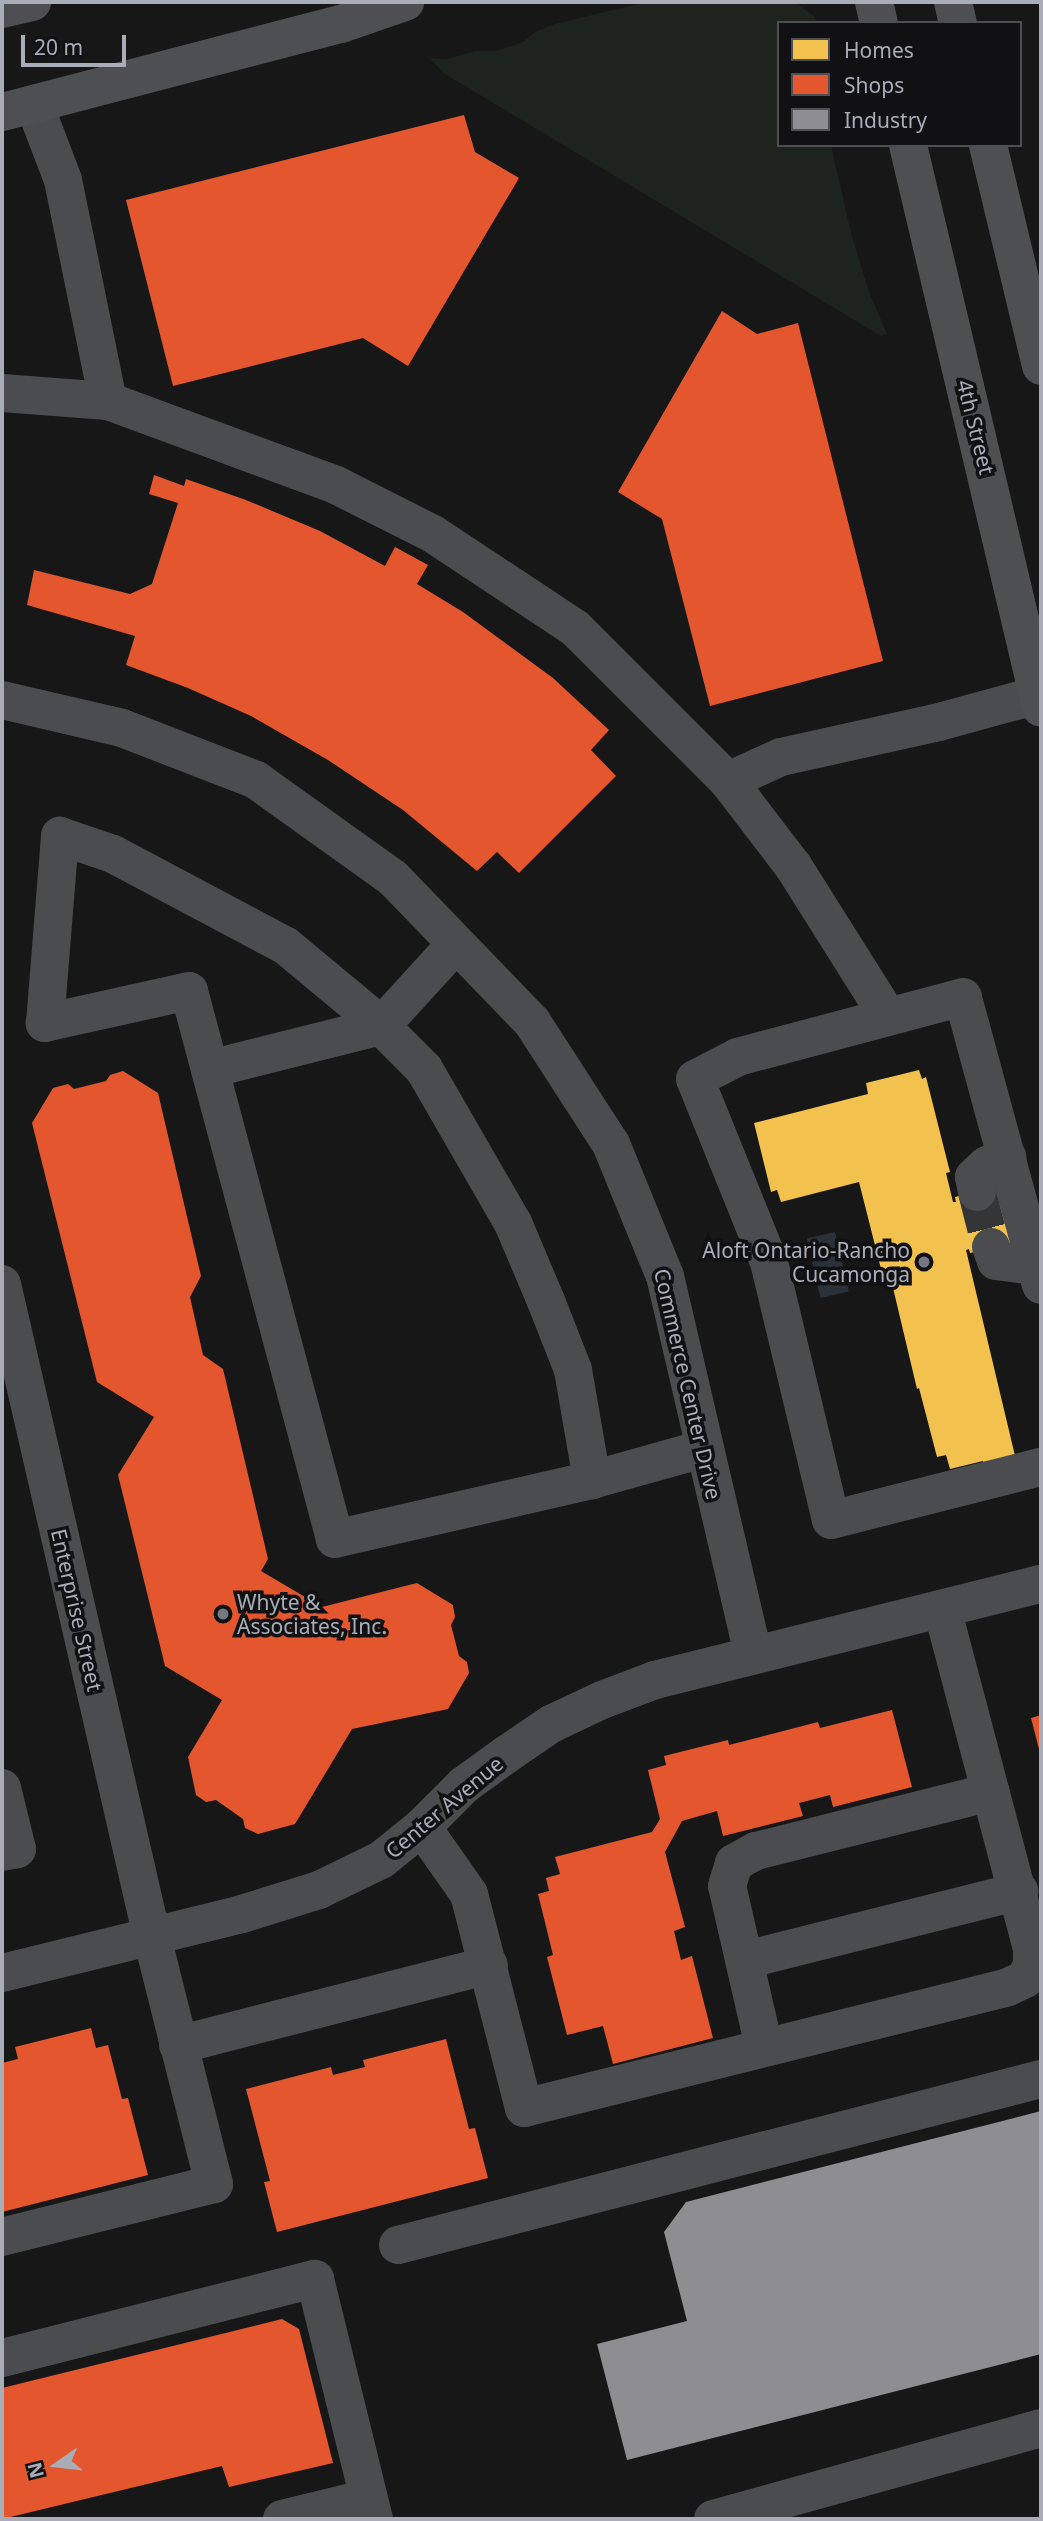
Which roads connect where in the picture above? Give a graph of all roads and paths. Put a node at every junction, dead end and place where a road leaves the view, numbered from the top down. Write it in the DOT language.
graph roads {
  1 [pos="32,2"];
  2 [pos="405,2"];
  3 [pos="874,2"];
  4 [pos="953,2"];
  5 [pos="2,9"];
  6 [pos="879,21"];
  7 [pos="958,21"];
  8 [pos="18,108"];
  9 [pos="908,147"];
  10 [pos="988,147"];
  11 [pos="1041,366"];
  12 [pos="2,393"];
  13 [pos="108,401"];
  14 [pos="2,700"];
  15 [pos="1040,702"];
  16 [pos="728,781"];
  17 [pos="456,944"];
  18 [pos="887,1016"];
  19 [pos="381,1026"];
  20 [pos="210,1069"];
  21 [pos="1007,1157"];
  22 [pos="977,1192"];
  23 [pos="991,1247"];
  24 [pos="1039,1276"];
  25 [pos="2,1284"];
  26 [pos="7,1325"];
  27 [pos="703,1449"];
  28 [pos="1041,1466"];
  29 [pos="592,1480"];
  30 [pos="1041,1584"];
  31 [pos="942,1609"];
  32 [pos="753,1655"];
  33 [pos="2,1788"];
  34 [pos="991,1792"];
  35 [pos="422,1827"];
  36 [pos="2,1852"];
  37 [pos="1019,1891"];
  38 [pos="152,1937"];
  39 [pos="745,1960"];
  40 [pos="489,1965"];
  41 [pos="2,1973"];
  42 [pos="178,2045"];
  43 [pos="764,2047"];
  44 [pos="1041,2080"];
  45 [pos="2,2237"];
  46 [pos="398,2245"];
  47 [pos="2,2358"];
  48 [pos="1041,2428"];
  49 [pos="371,2509"];
  50 [pos="282,2519"];
  51 [pos="713,2519"];
  1 -- 5 [label="main road"];
  2 -- 8 [label="main road"];
  3 -- 6 [label="main road"];
  4 -- 7 [label="main road"];
  8 -- 13 [label="street"];
  9 -- 15 [label="main road, 4th Street"];
  10 -- 11 [label="main road"];
  12 -- 13 [label="street"];
  13 -- 16 [label="street"];
  14 -- 17 [label="street, Commerce Center Drive"];
  15 -- 16 [label="street"];
  16 -- 18 [label="street"];
  17 -- 19 [label="street"];
  17 -- 27 [label="street, Commerce Center Drive"];
  18 -- 21 [label="street"];
  18 -- 28 [label="street"];
  19 -- 20 [label="street"];
  19 -- 20 [label="street"];
  19 -- 29 [label="street"];
  20 -- 29 [label="street"];
  21 -- 22 [label="street"];
  21 -- 24 [label="street"];
  23 -- 24 [label="street"];
  25 -- 26 [label="street, Enterprise Street"];
  26 -- 38 [label="street, Enterprise Street"];
  27 -- 29 [label="street"];
  27 -- 32 [label="street, Commerce Center Drive"];
  30 -- 31 [label="street, Center Avenue"];
  31 -- 32 [label="street, Center Avenue"];
  31 -- 34 [label="street"];
  32 -- 35 [label="street, Center Avenue"];
  33 -- 36 [label="street"];
  34 -- 37 [label="street"];
  34 -- 39 [label="street"];
  35 -- 38 [label="street, Center Avenue"];
  35 -- 40 [label="street"];
  37 -- 39 [label="street"];
  37 -- 43 [label="street"];
  38 -- 41 [label="street, Center Avenue"];
  38 -- 42 [label="street, Enterprise Street"];
  39 -- 43 [label="street"];
  40 -- 42 [label="street"];
  40 -- 43 [label="street"];
  42 -- 45 [label="street, Enterprise Street"];
  44 -- 46 [label="street"];
  47 -- 49 [label="street"];
  48 -- 51 [label="street"];
  49 -- 50 [label="street"];
}
